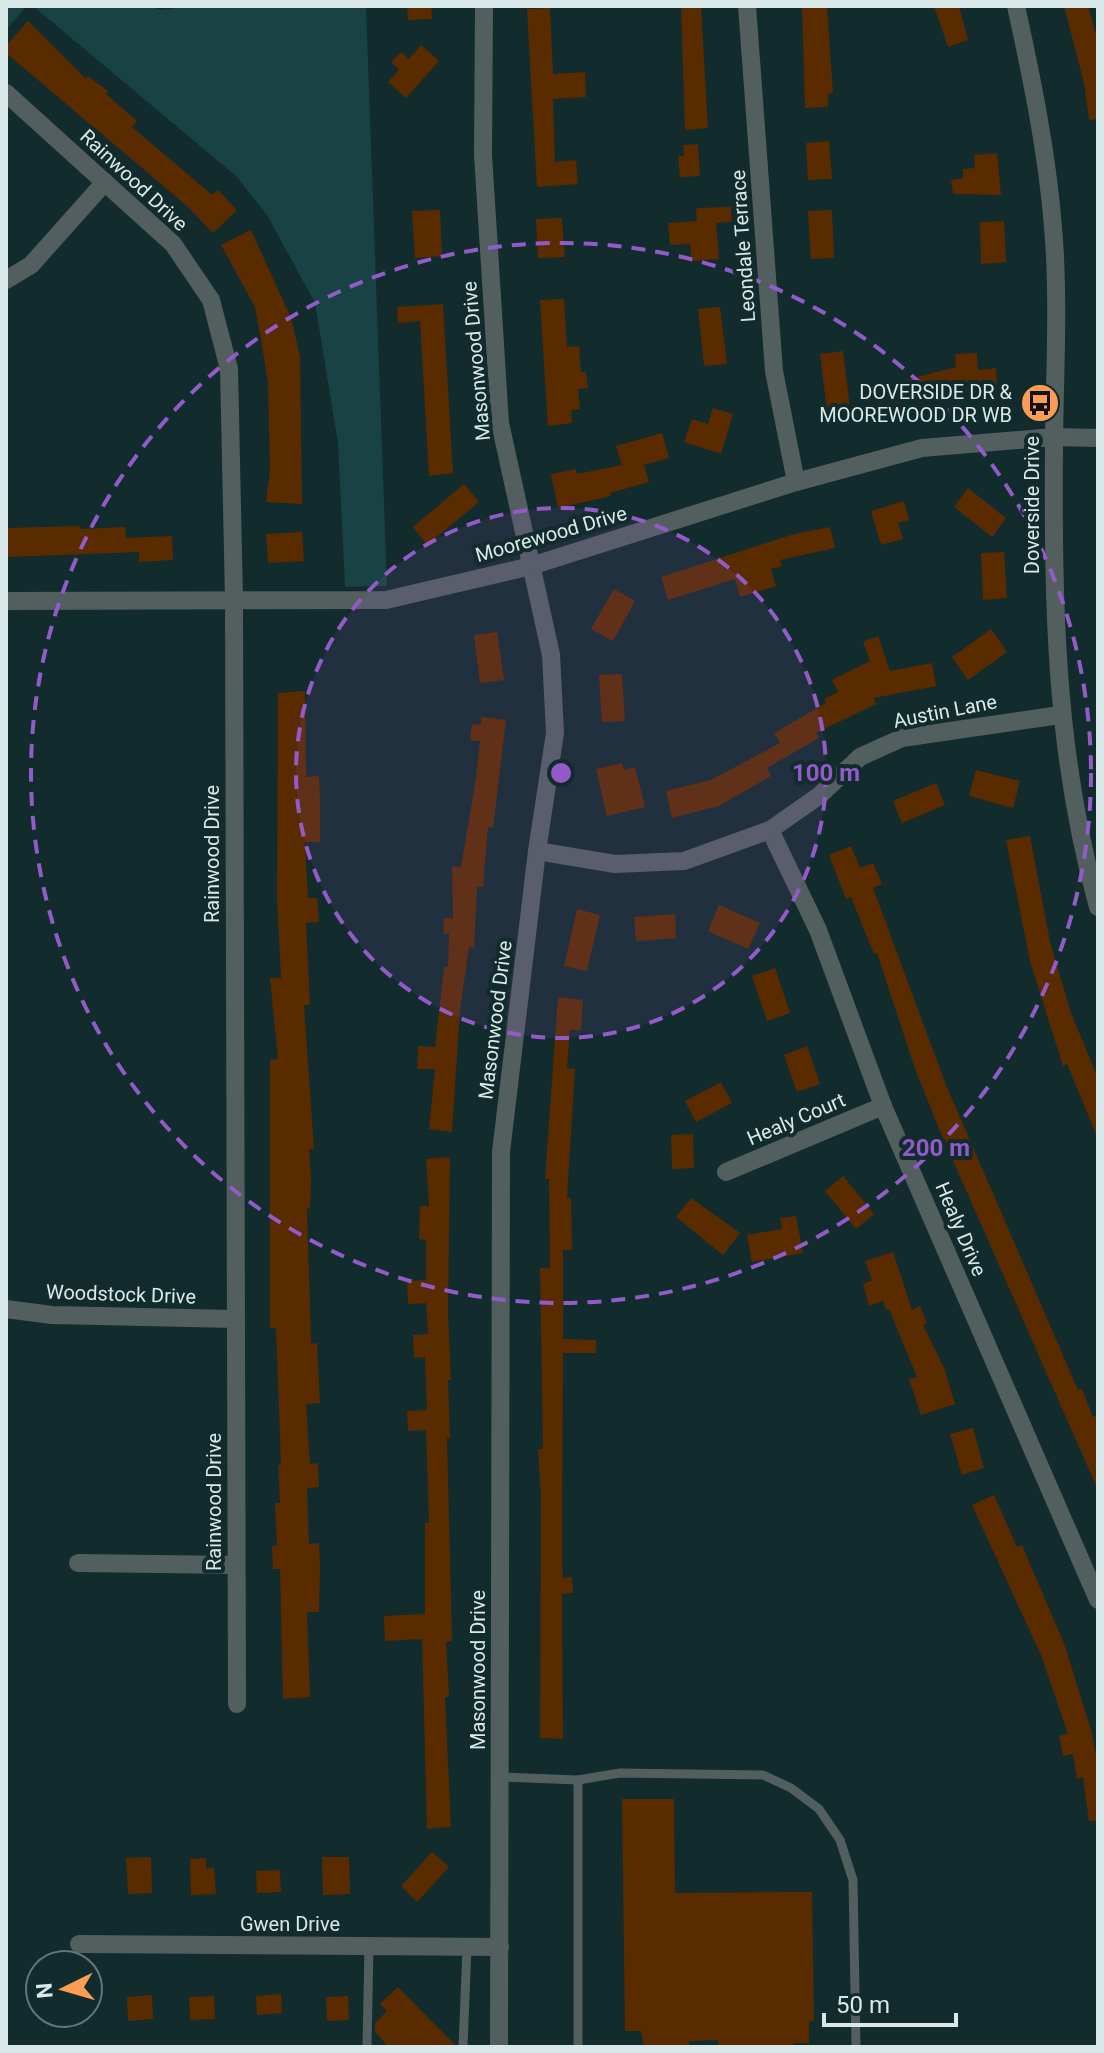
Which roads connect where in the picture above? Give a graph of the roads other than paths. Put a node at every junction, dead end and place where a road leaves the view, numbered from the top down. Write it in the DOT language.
graph roads {
  1 [pos="484,6"];
  2 [pos="747,6"];
  3 [pos="1016,6"];
  4 [pos="6,93"];
  5 [pos="105,182"];
  6 [pos="6,280"];
  7 [pos="1054,437"];
  8 [pos="1098,438"];
  9 [pos="796,482"];
  10 [pos="531,566"];
  11 [pos="234,599"];
  12 [pos="6,601"];
  13 [pos="1060,715"];
  14 [pos="770,830"];
  15 [pos="537,851"];
  16 [pos="1098,907"];
  17 [pos="883,1106"];
  18 [pos="726,1172"];
  19 [pos="6,1309"];
  20 [pos="235,1319"];
  21 [pos="78,1563"];
  22 [pos="236,1565"];
  23 [pos="1098,1600"];
  24 [pos="237,1704"];
  25 [pos="500,1777"];
  26 [pos="578,1780"];
  27 [pos="79,1944"];
  28 [pos="369,1946"];
  29 [pos="467,1947"];
  30 [pos="500,1947"];
  31 [pos="367,2047"];
  32 [pos="463,2047"];
  33 [pos="499,2047"];
  34 [pos="578,2047"];
  35 [pos="856,2047"];
  1 -- 10 [label="street, Masonwood Drive"];
  2 -- 9 [label="street, Leondale Terrace"];
  3 -- 7 [label="street, Doverside Drive"];
  4 -- 5 [label="street, Rainwood Drive"];
  5 -- 6 [label="street"];
  5 -- 11 [label="street, Rainwood Drive"];
  7 -- 8 [label="street, Moorewood Drive"];
  7 -- 9 [label="street, Moorewood Drive"];
  7 -- 13 [label="street, Doverside Drive"];
  9 -- 10 [label="street, Moorewood Drive"];
  10 -- 11 [label="street, Moorewood Drive"];
  10 -- 15 [label="street, Masonwood Drive"];
  11 -- 12 [label="street, Moorewood Drive"];
  11 -- 20 [label="street, Rainwood Drive"];
  13 -- 14 [label="street, Austin Lane"];
  13 -- 16 [label="street, Doverside Drive"];
  14 -- 15 [label="street, Austin Lane"];
  14 -- 17 [label="street, Healy Drive"];
  15 -- 25 [label="street, Masonwood Drive"];
  17 -- 18 [label="street, Healy Court"];
  17 -- 23 [label="street, Healy Drive"];
  19 -- 20 [label="street, Woodstock Drive"];
  20 -- 22 [label="street, Rainwood Drive"];
  21 -- 22 [label="street"];
  22 -- 24 [label="street, Rainwood Drive"];
  25 -- 26 [label="lane"];
  25 -- 30 [label="street, Masonwood Drive"];
  26 -- 34 [label="lane"];
  26 -- 35 [label="lane"];
  27 -- 28 [label="street, Gwen Drive"];
  28 -- 29 [label="street, Gwen Drive"];
  28 -- 31 [label="lane"];
  29 -- 30 [label="street, Gwen Drive"];
  29 -- 32 [label="lane"];
  30 -- 33 [label="street, Masonwood Drive"];
}
